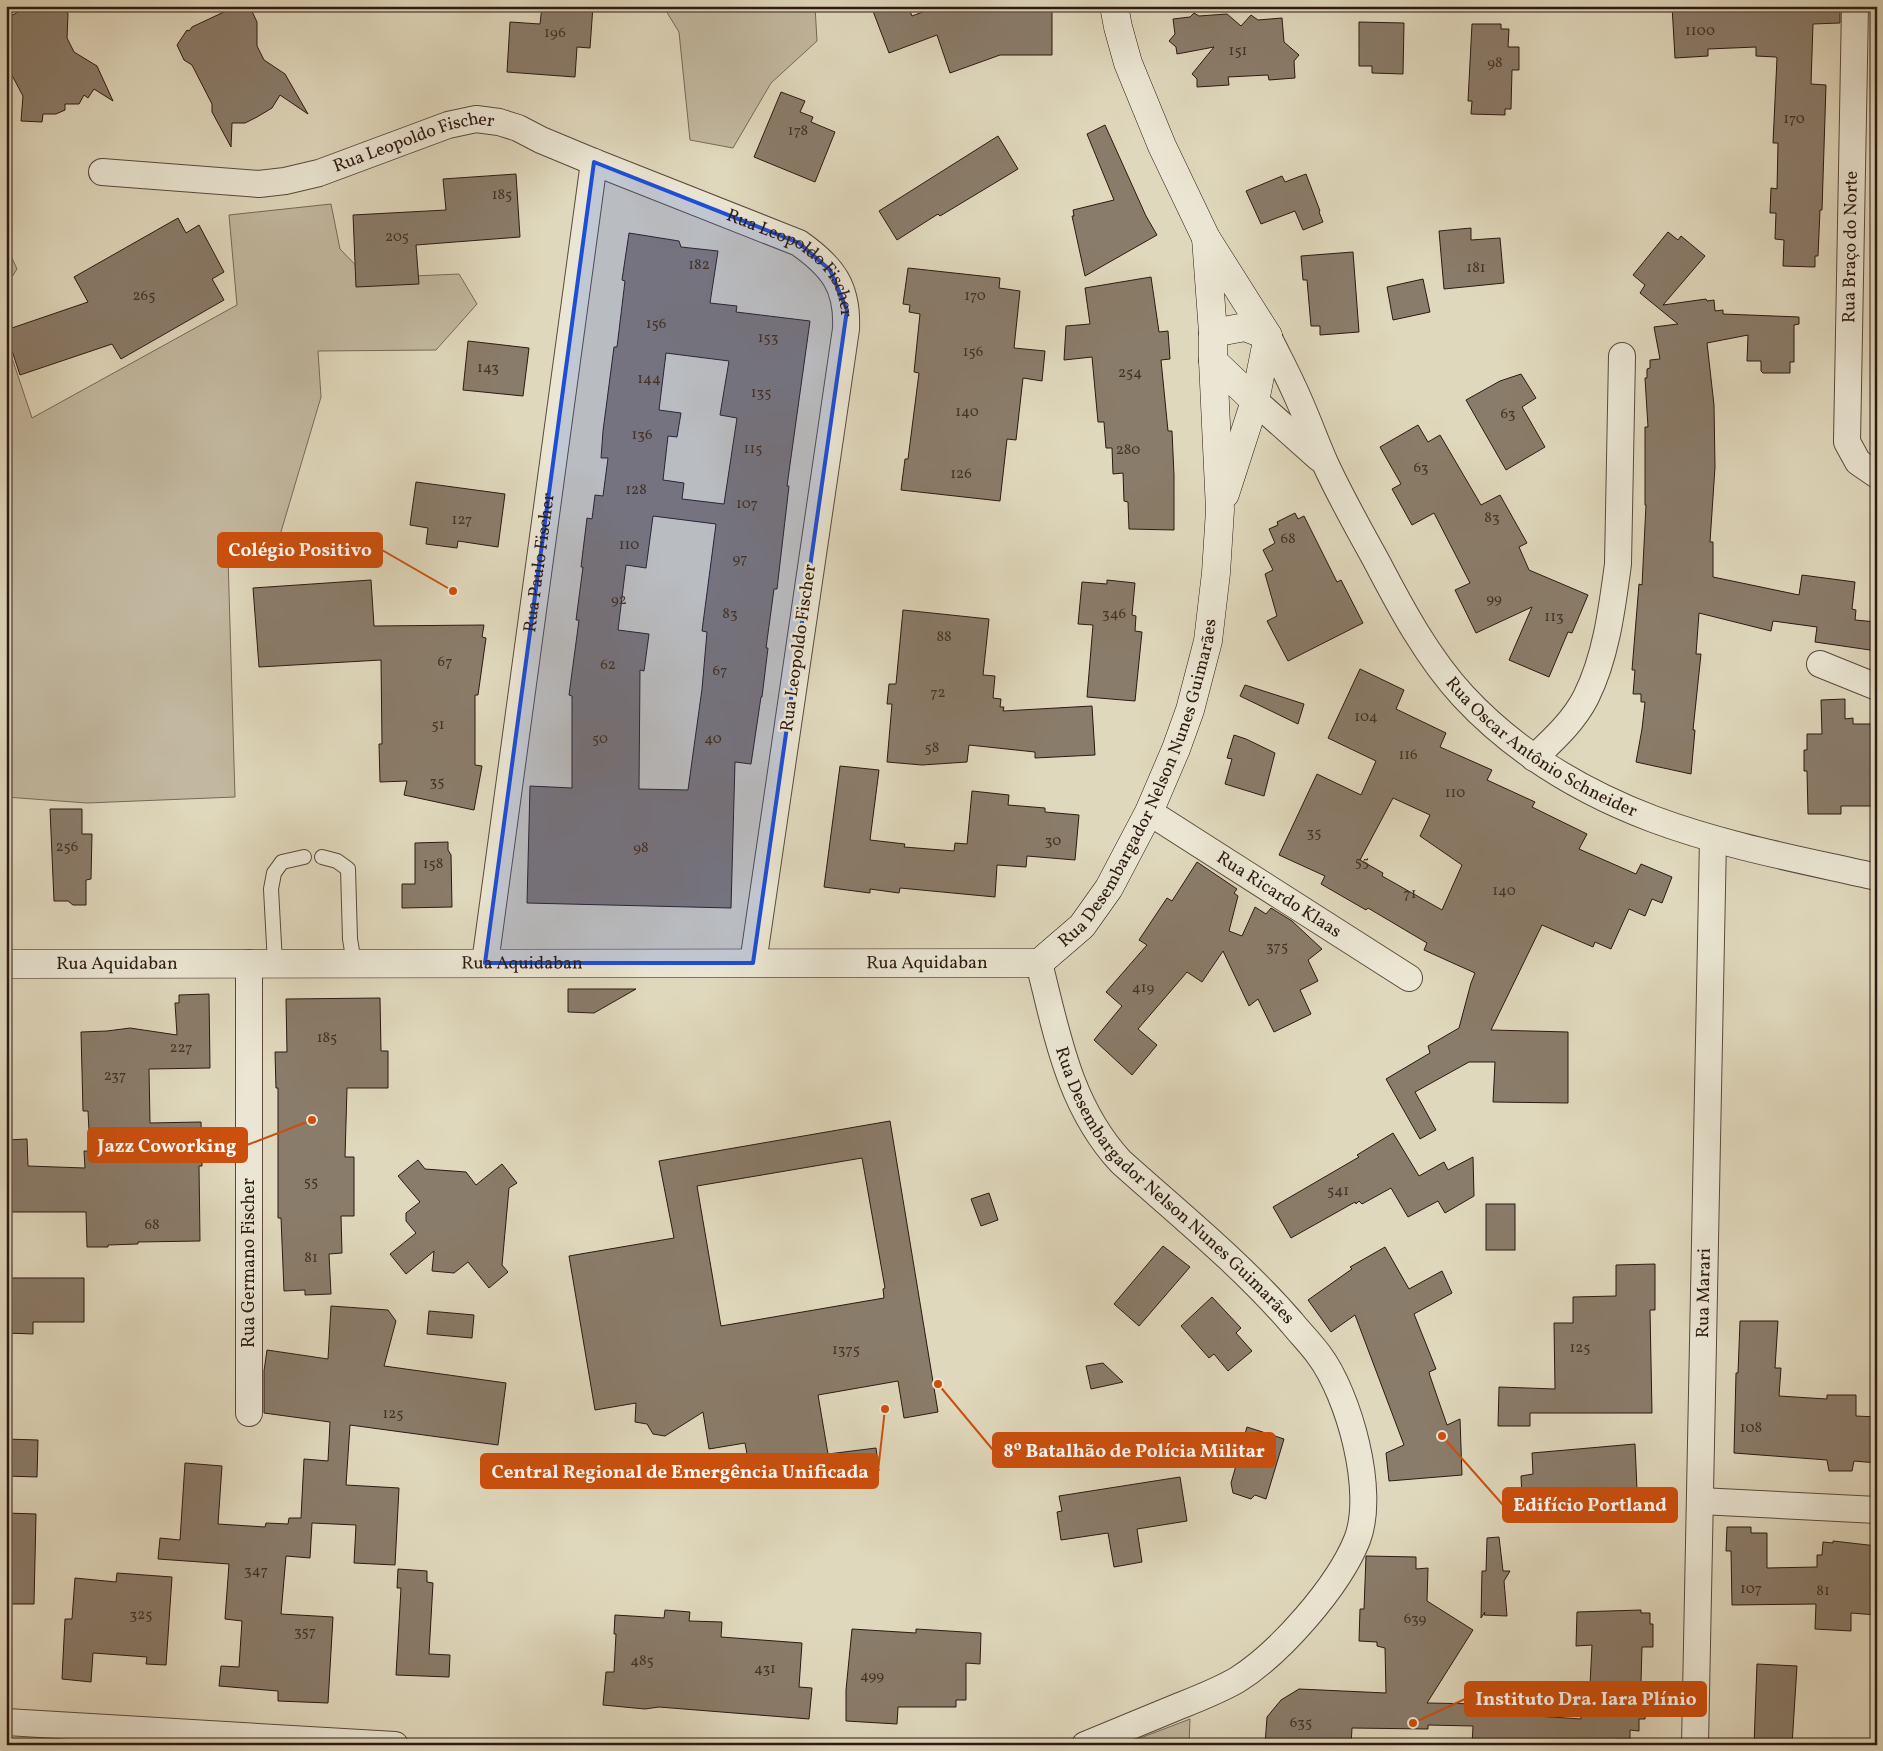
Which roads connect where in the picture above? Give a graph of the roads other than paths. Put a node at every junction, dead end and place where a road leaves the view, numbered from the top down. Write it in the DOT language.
graph roads {
  1 [pos="1114,6"];
  2 [pos="1856,6"];
  3 [pos="594,162"];
  4 [pos="102,172"];
  5 [pos="1206,238"];
  6 [pos="1213,333"];
  7 [pos="1268,336"];
  8 [pos="1622,356"];
  9 [pos="1213,361"];
  10 [pos="1255,401"];
  11 [pos="1325,464"];
  12 [pos="1877,475"];
  13 [pos="1220,510"];
  14 [pos="1820,664"];
  15 [pos="1877,687"];
  16 [pos="1534,758"];
  17 [pos="1149,812"];
  18 [pos="1713,839"];
  19 [pos="304,857"];
  20 [pos="322,858"];
  21 [pos="1877,877"];
  22 [pos="262,963"];
  23 [pos="354,963"];
  24 [pos="485,963"];
  25 [pos="753,963"];
  26 [pos="1039,963"];
  27 [pos="6,964"];
  28 [pos="1409,978"];
  29 [pos="249,1414"];
  30 [pos="1700,1501"];
  31 [pos="1877,1510"];
  32 [pos="6,1722"];
  33 [pos="395,1745"];
  34 [pos="1085,1745"];
  35 [pos="1695,1745"];
  1 -- 5 [label="street, Rua Desembargador Nelson Nunes Guimarães"];
  2 -- 12 [label="street, Rua Braço do Norte"];
  3 -- 4 [label="street, Rua Leopoldo Fischer"];
  3 -- 24 [label="street, Rua Paulo Fischer"];
  3 -- 25 [label="street, Rua Leopoldo Fischer"];
  5 -- 6 [label="street, Rua Desembargador Nelson Nunes Guimarães"];
  5 -- 7 [label="street, Rua Desembargador Nelson Nunes Guimarães"];
  6 -- 7 [label="street"];
  6 -- 9 [label="street, Rua Desembargador Nelson Nunes Guimarães"];
  7 -- 10 [label="street, Rua Desembargador Nelson Nunes Guimarães"];
  7 -- 11 [label="street, Rua Oscar Antônio Schneider"];
  8 -- 16 [label="street"];
  9 -- 10 [label="street"];
  9 -- 13 [label="street, Rua Desembargador Nelson Nunes Guimarães"];
  10 -- 11 [label="street, Rua Oscar Antônio Schneider"];
  10 -- 13 [label="street, Rua Desembargador Nelson Nunes Guimarães"];
  11 -- 16 [label="street, Rua Oscar Antônio Schneider"];
  13 -- 17 [label="street, Rua Desembargador Nelson Nunes Guimarães"];
  14 -- 15 [label="street"];
  16 -- 18 [label="street, Rua Oscar Antônio Schneider"];
  17 -- 26 [label="street, Rua Desembargador Nelson Nunes Guimarães"];
  17 -- 28 [label="street, Rua Ricardo Klaas"];
  18 -- 21 [label="street, Rua Oscar Antônio Schneider"];
  18 -- 30 [label="street, Rua Marari"];
  19 -- 22 [label="lane"];
  20 -- 23 [label="lane"];
  22 -- 23 [label="street, Rua Aquidaban"];
  22 -- 27 [label="street, Rua Aquidaban"];
  22 -- 29 [label="street, Rua Germano Fischer"];
  23 -- 24 [label="street, Rua Aquidaban"];
  24 -- 25 [label="street, Rua Aquidaban"];
  25 -- 26 [label="street, Rua Aquidaban"];
  26 -- 34 [label="street, Rua Desembargador Nelson Nunes Guimarães"];
  30 -- 31 [label="street"];
  30 -- 35 [label="street, Rua Marari"];
  32 -- 33 [label="street"];
}
